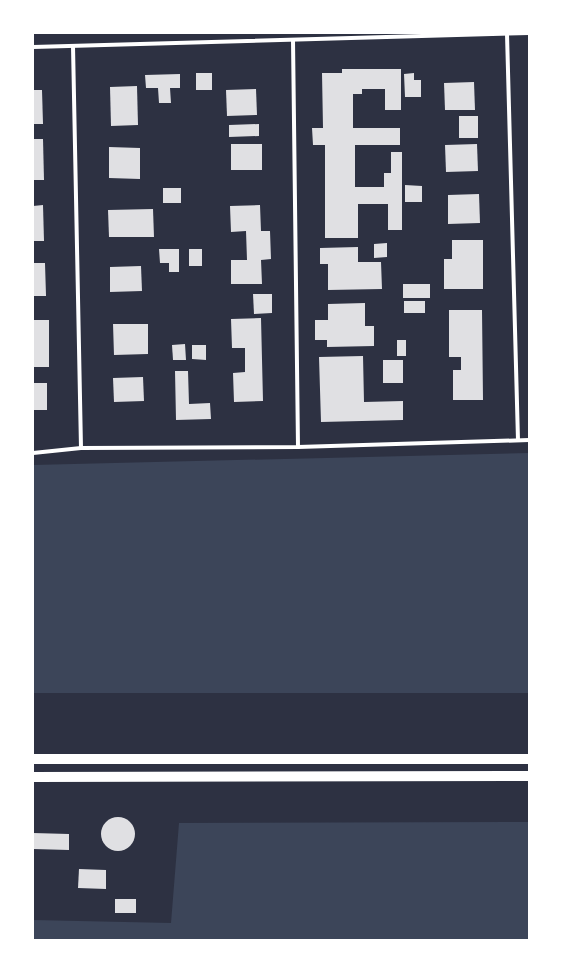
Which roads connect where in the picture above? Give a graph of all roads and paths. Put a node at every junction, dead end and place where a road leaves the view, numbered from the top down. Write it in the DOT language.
graph roads {
  1 [pos="529,33"];
  2 [pos="507,34"];
  3 [pos="293,40"];
  4 [pos="73,46"];
  5 [pos="33,47"];
  6 [pos="518,440"];
  7 [pos="529,440"];
  8 [pos="298,447"];
  9 [pos="81,448"];
  10 [pos="33,453"];
  11 [pos="33,758"];
  12 [pos="529,759"];
  13 [pos="529,776"];
  14 [pos="33,777"];
  1 -- 2 [label="street"];
  2 -- 3 [label="street"];
  2 -- 6 [label="street"];
  3 -- 4 [label="street"];
  3 -- 8 [label="street"];
  4 -- 5 [label="street"];
  4 -- 9 [label="street"];
  6 -- 7 [label="street"];
  6 -- 8 [label="street"];
  8 -- 9 [label="street"];
  9 -- 10 [label="street"];
  11 -- 12 [label="main road"];
  13 -- 14 [label="main road"];
}
